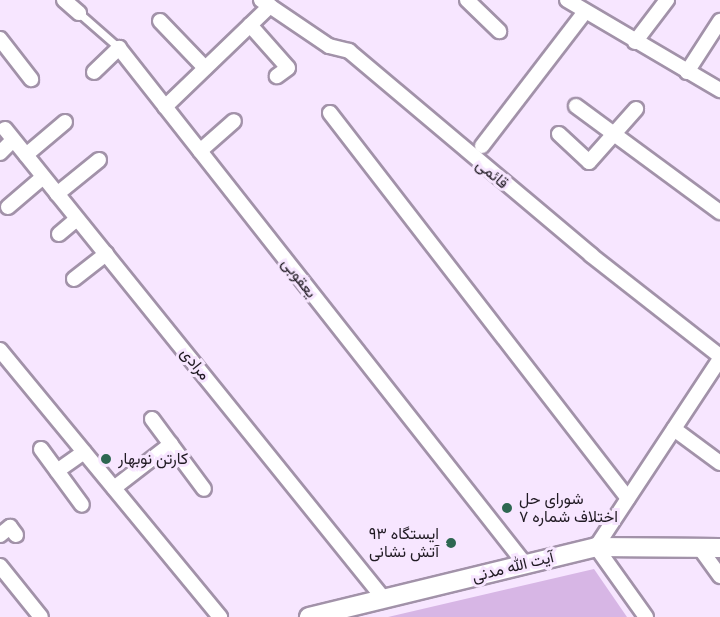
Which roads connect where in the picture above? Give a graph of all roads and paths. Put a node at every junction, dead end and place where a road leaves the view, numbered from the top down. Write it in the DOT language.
graph roads {
  1 [pos="64,0"];
  2 [pos="467,0"];
  3 [pos="667,0"];
  4 [pos="266,3"];
  5 [pos="577,4"];
  6 [pos="79,13"];
  7 [pos="160,21"];
  8 [pos="720,21"];
  9 [pos="249,25"];
  10 [pos="499,31"];
  11 [pos="0,39"];
  12 [pos="635,42"];
  13 [pos="119,48"];
  14 [pos="11,53"];
  15 [pos="0,63"];
  16 [pos="205,68"];
  17 [pos="94,72"];
  18 [pos="687,72"];
  19 [pos="277,76"];
  20 [pos="31,79"];
  21 [pos="720,90"];
  22 [pos="165,106"];
  23 [pos="576,106"];
  24 [pos="636,109"];
  25 [pos="330,113"];
  26 [pos="234,121"];
  27 [pos="65,122"];
  28 [pos="614,133"];
  29 [pos="559,134"];
  30 [pos="482,146"];
  31 [pos="200,151"];
  32 [pos="0,153"];
  33 [pos="26,155"];
  34 [pos="99,160"];
  35 [pos="43,177"];
  36 [pos="57,194"];
  37 [pos="8,207"];
  38 [pos="720,212"];
  39 [pos="77,219"];
  40 [pos="59,234"];
  41 [pos="106,254"];
  42 [pos="74,279"];
  43 [pos="0,350"];
  44 [pos="720,357"];
  45 [pos="152,419"];
  46 [pos="674,429"];
  47 [pos="171,444"];
  48 [pos="41,449"];
  49 [pos="84,452"];
  50 [pos="720,463"];
  51 [pos="57,471"];
  52 [pos="114,488"];
  53 [pos="204,489"];
  54 [pos="628,498"];
  55 [pos="82,505"];
  56 [pos="0,535"];
  57 [pos="16,535"];
  58 [pos="596,547"];
  59 [pos="699,547"];
  60 [pos="720,548"];
  61 [pos="525,564"];
  62 [pos="0,566"];
  63 [pos="720,576"];
  64 [pos="384,598"];
  65 [pos="41,617"];
  66 [pos="220,617"];
  67 [pos="309,617"];
  68 [pos="646,617"];
  1 -- 6 [label="street, یعقوبی"];
  2 -- 10 [label="street"];
  3 -- 12 [label="street"];
  4 -- 9 [label="street"];
  4 -- 44 [label="street, قائمی"];
  5 -- 12 [label="street"];
  5 -- 30 [label="street"];
  6 -- 13 [label="lane, یعقوبی"];
  7 -- 16 [label="street"];
  8 -- 18 [label="street"];
  9 -- 16 [label="street"];
  9 -- 19 [label="street"];
  11 -- 14 [label="street"];
  12 -- 18 [label="street"];
  13 -- 17 [label="street"];
  13 -- 22 [label="street, یعقوبی"];
  14 -- 15 [label="street"];
  14 -- 20 [label="street"];
  16 -- 22 [label="street"];
  18 -- 21 [label="street"];
  22 -- 31 [label="street, یعقوبی"];
  23 -- 28 [label="street"];
  24 -- 28 [label="street"];
  25 -- 54 [label="street"];
  26 -- 31 [label="street"];
  27 -- 33 [label="street"];
  28 -- 29 [label="street"];
  28 -- 38 [label="street"];
  31 -- 61 [label="street, یعقوبی"];
  32 -- 33 [label="street, مرادی"];
  33 -- 35 [label="street, مرادی"];
  34 -- 36 [label="street"];
  35 -- 36 [label="street, مرادی"];
  35 -- 37 [label="street"];
  36 -- 39 [label="street, مرادی"];
  39 -- 40 [label="street"];
  39 -- 41 [label="street, مرادی"];
  41 -- 42 [label="street"];
  41 -- 64 [label="street, مرادی"];
  43 -- 49 [label="street"];
  44 -- 46 [label="street"];
  45 -- 47 [label="street"];
  46 -- 50 [label="street"];
  46 -- 54 [label="street"];
  47 -- 52 [label="street"];
  47 -- 53 [label="street"];
  48 -- 51 [label="street"];
  49 -- 51 [label="street"];
  49 -- 52 [label="street"];
  51 -- 55 [label="street"];
  52 -- 66 [label="street"];
  54 -- 58 [label="street"];
  56 -- 57 [label="street"];
  58 -- 59 [label="main road, آیت الله مدنی"];
  58 -- 61 [label="main road, آیت الله مدنی"];
  58 -- 68 [label="street"];
  59 -- 60 [label="main road, آیت الله مدنی"];
  59 -- 63 [label="street"];
  61 -- 64 [label="main road, آیت الله مدنی"];
  62 -- 65 [label="street"];
  64 -- 67 [label="main road, آیت الله مدنی"];
}
